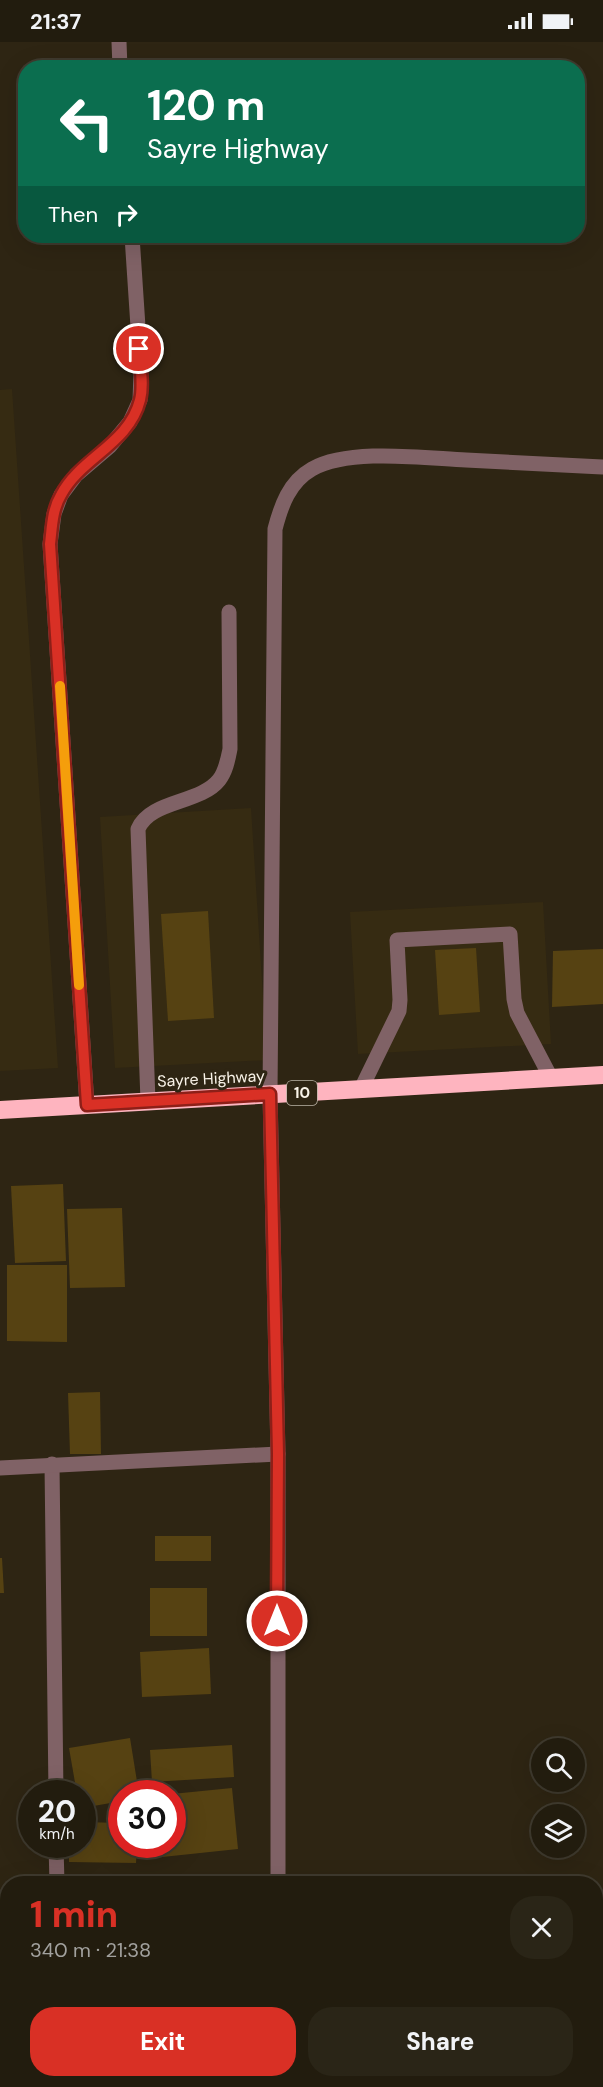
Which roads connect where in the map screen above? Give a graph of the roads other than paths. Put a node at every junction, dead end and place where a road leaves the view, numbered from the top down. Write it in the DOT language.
graph roads {
  1 [pos="118,42"];
  2 [pos="119,60"];
  3 [pos="132,243"];
  4 [pos="603,467"];
  5 [pos="229,612"];
  6 [pos="603,1075"];
  7 [pos="551,1078"];
  8 [pos="361,1089"];
  9 [pos="270,1094"];
  10 [pos="148,1101"];
  11 [pos="87,1105"];
  12 [pos="0,1110"];
  13 [pos="278,1454"];
  14 [pos="52,1464"];
  15 [pos="0,1468"];
  16 [pos="56,1780"];
  17 [pos="56,1858"];
  18 [pos="57,1876"];
  19 [pos="278,1876"];
  1 -- 2 [label="street"];
  3 -- 11 [label="street"];
  4 -- 9 [label="street"];
  5 -- 10 [label="street"];
  6 -- 7 [label="highway, Sayre Highway / 10"];
  7 -- 8 [label="highway, Sayre Highway / 10"];
  7 -- 8 [label="street"];
  8 -- 9 [label="highway, Sayre Highway / 10"];
  9 -- 10 [label="highway, Sayre Highway / 10"];
  9 -- 13 [label="street"];
  10 -- 11 [label="highway, Sayre Highway / 10"];
  11 -- 12 [label="highway, Sayre Highway / 10"];
  13 -- 14 [label="street"];
  13 -- 19 [label="street"];
  14 -- 15 [label="street"];
  14 -- 16 [label="street"];
  17 -- 18 [label="street"];
}
